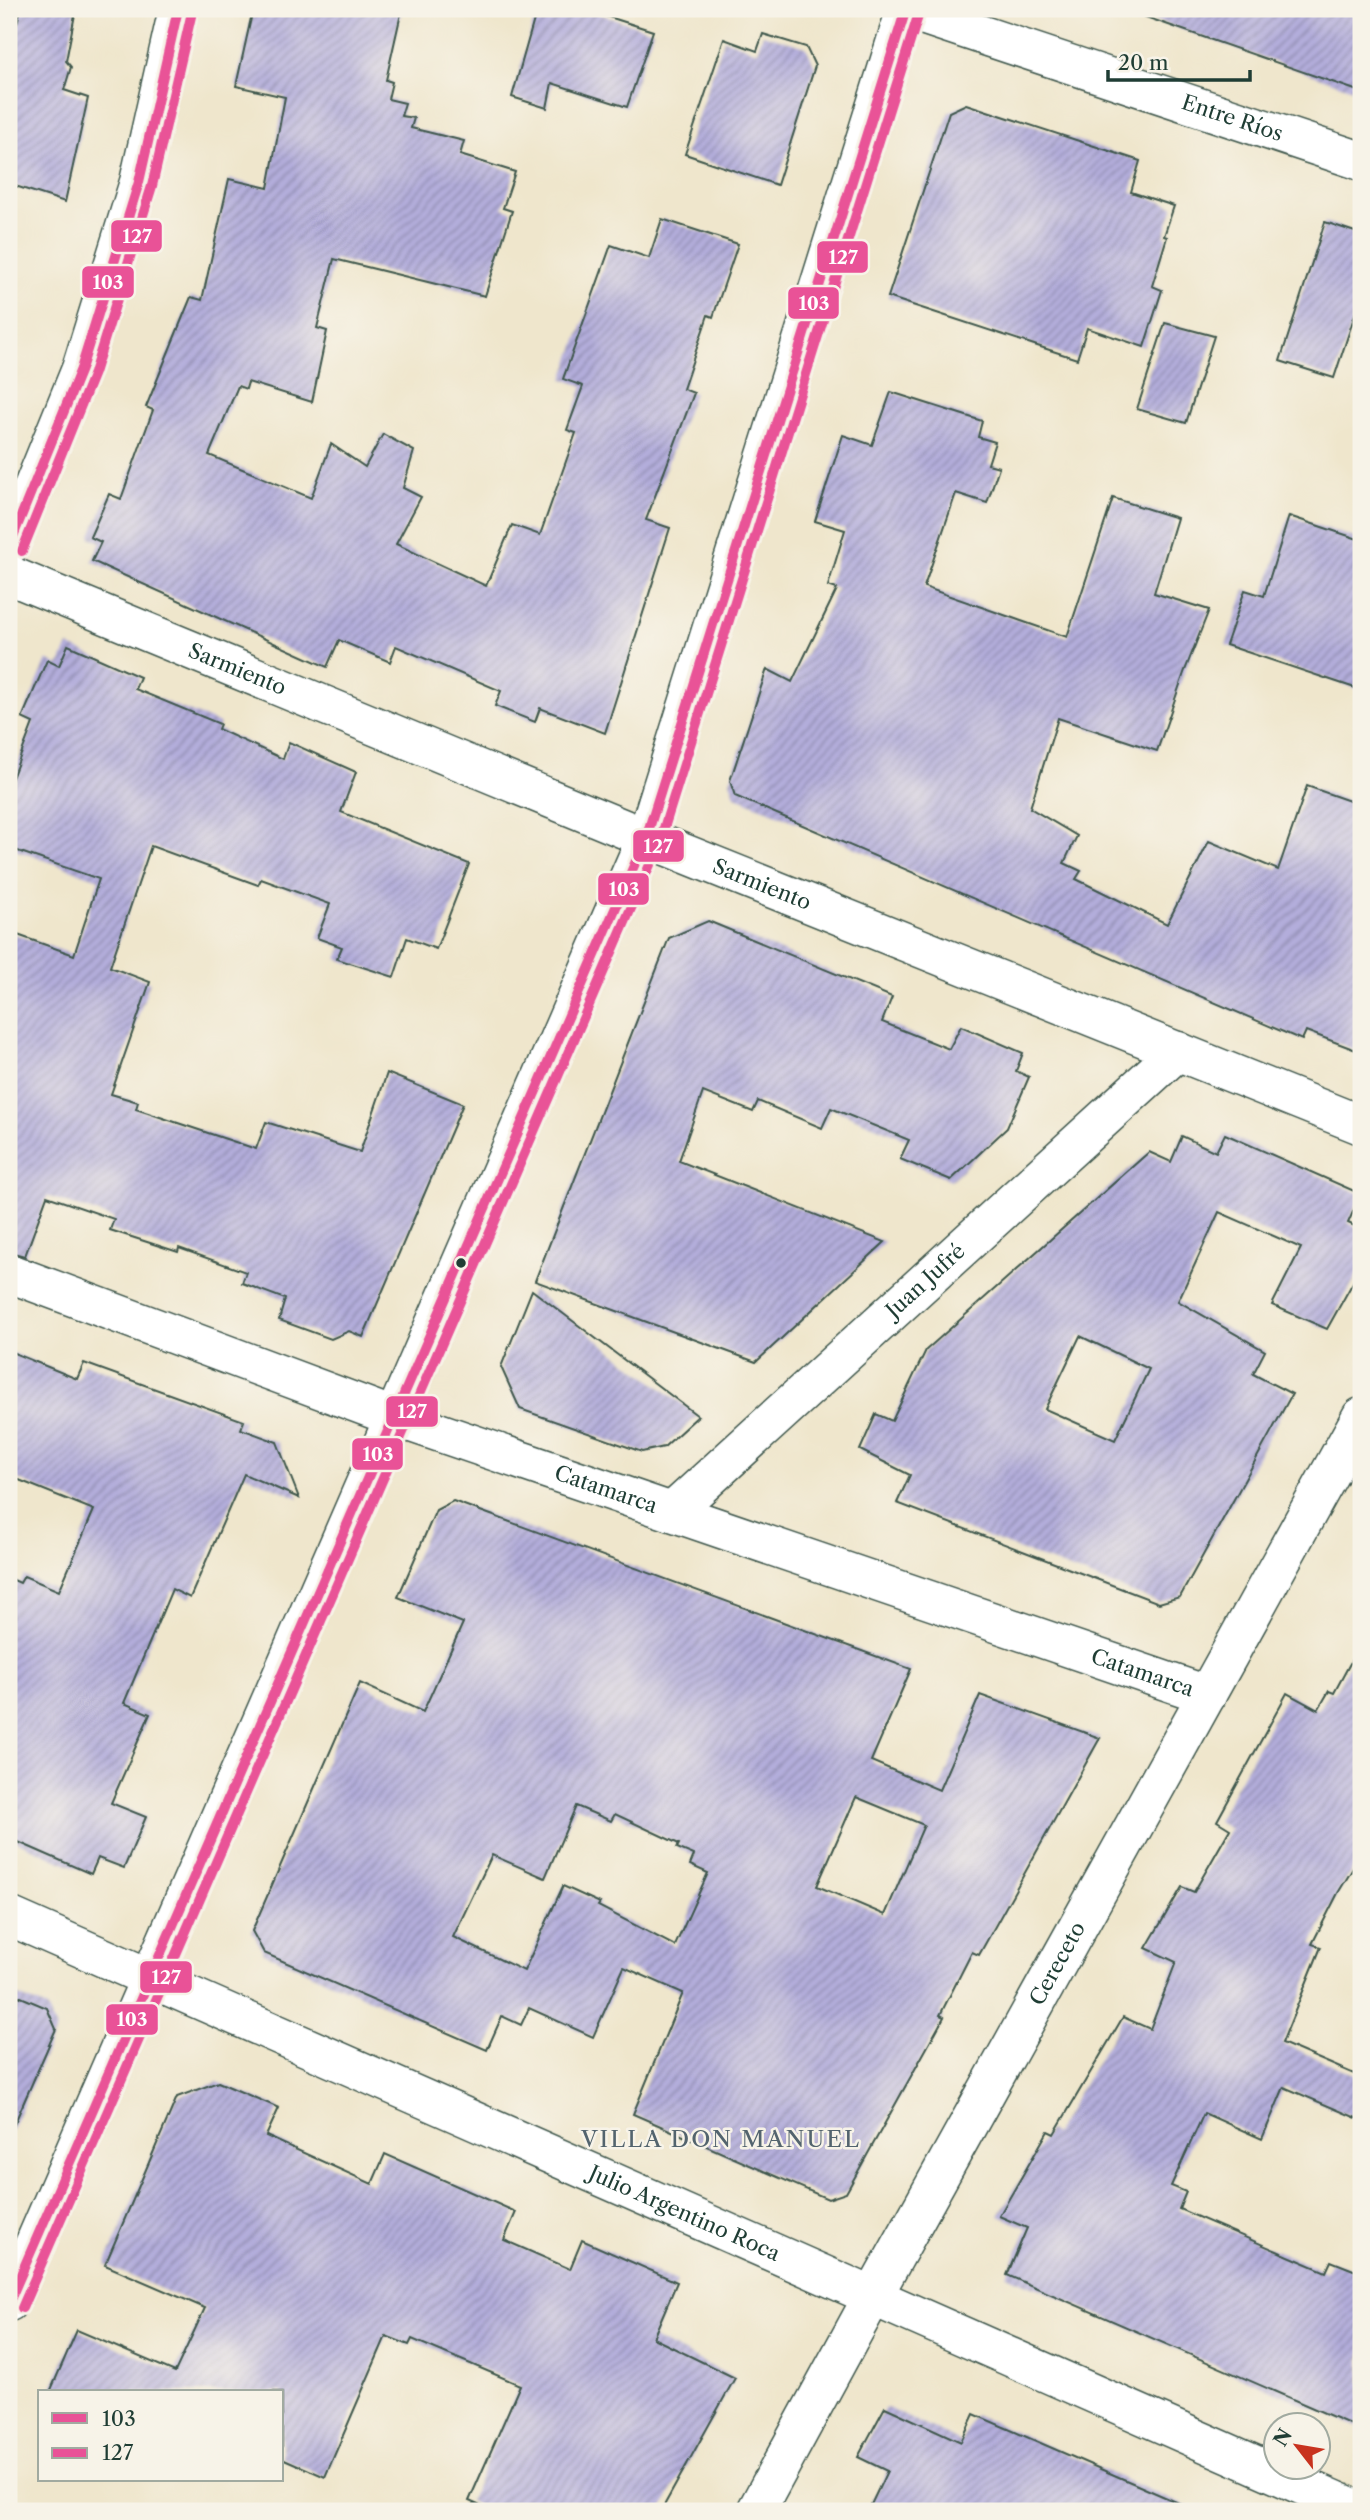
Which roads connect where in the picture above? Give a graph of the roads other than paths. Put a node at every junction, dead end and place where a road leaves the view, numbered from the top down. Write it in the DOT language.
graph roads {
  1 [pos="178,9"];
  2 [pos="905,9"];
  3 [pos="1361,161"];
  4 [pos="9,546"];
  5 [pos="9,575"];
  6 [pos="646,838"];
  7 [pos="1178,1051"];
  8 [pos="1361,1125"];
  9 [pos="9,1273"];
  10 [pos="1361,1417"];
  11 [pos="394,1418"];
  12 [pos="673,1512"];
  13 [pos="1207,1695"];
  14 [pos="9,1916"];
  15 [pos="151,1977"];
  16 [pos="873,2296"];
  17 [pos="9,2302"];
  18 [pos="756,2511"];
  19 [pos="1360,2511"];
  1 -- 4 [label="street"];
  2 -- 3 [label="street, Entre Ríos"];
  2 -- 6 [label="street"];
  5 -- 6 [label="street, Sarmiento"];
  6 -- 7 [label="street, Sarmiento"];
  6 -- 11 [label="street"];
  7 -- 8 [label="street, Sarmiento"];
  7 -- 12 [label="street, Juan Jufré"];
  9 -- 11 [label="street, Catamarca"];
  10 -- 13 [label="street, Cereceto"];
  11 -- 12 [label="street, Catamarca"];
  11 -- 15 [label="street"];
  12 -- 13 [label="street, Catamarca"];
  13 -- 16 [label="street, Cereceto"];
  14 -- 15 [label="street, Julio Argentino Roca"];
  15 -- 16 [label="street, Julio Argentino Roca"];
  15 -- 17 [label="street"];
  16 -- 18 [label="street, Cereceto"];
  16 -- 19 [label="street, Julio Argentino Roca"];
}
